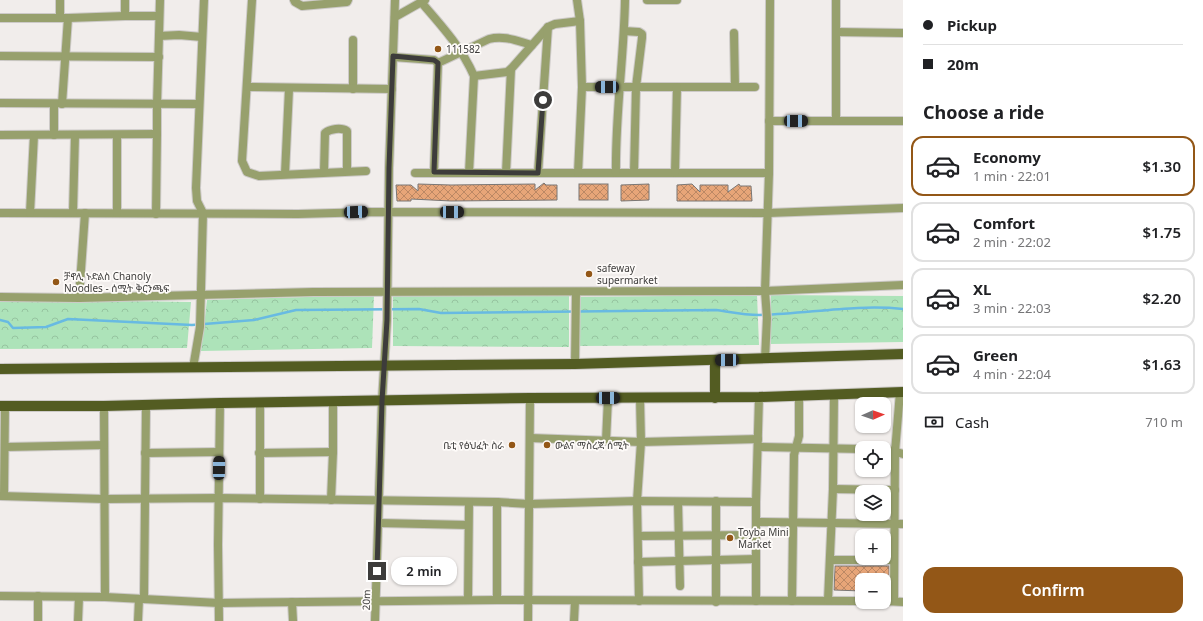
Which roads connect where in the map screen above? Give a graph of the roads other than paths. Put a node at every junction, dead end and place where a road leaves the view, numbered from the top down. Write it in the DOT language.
graph roads {
  1 [pos="60,0"];
  2 [pos="125,0"];
  3 [pos="160,0"];
  4 [pos="204,0"];
  5 [pos="252,0"];
  6 [pos="294,0"];
  7 [pos="348,0"];
  8 [pos="395,0"];
  9 [pos="578,0"];
  10 [pos="624,0"];
  11 [pos="647,0"];
  12 [pos="677,0"];
  13 [pos="770,0"];
  14 [pos="836,0"];
  15 [pos="423,1"];
  16 [pos="329,2"];
  17 [pos="125,16"];
  18 [pos="160,16"];
  19 [pos="394,17"];
  20 [pos="0,18"];
  21 [pos="64,18"];
  22 [pos="580,21"];
  23 [pos="548,27"];
  24 [pos="624,32"];
  25 [pos="836,32"];
  26 [pos="734,33"];
  27 [pos="903,33"];
  28 [pos="159,36"];
  29 [pos="202,37"];
  30 [pos="353,40"];
  31 [pos="532,45"];
  32 [pos="460,52"];
  33 [pos="0,56"];
  34 [pos="393,56"];
  35 [pos="65,57"];
  36 [pos="159,57"];
  37 [pos="438,63"];
  38 [pos="511,69"];
  39 [pos="474,76"];
  40 [pos="619,86"];
  41 [pos="247,87"];
  42 [pos="582,87"];
  43 [pos="636,87"];
  44 [pos="677,87"];
  45 [pos="734,87"];
  46 [pos="755,87"];
  47 [pos="289,89"];
  48 [pos="353,89"];
  49 [pos="392,89"];
  50 [pos="0,103"];
  51 [pos="58,104"];
  52 [pos="198,104"];
  53 [pos="156,105"];
  54 [pos="769,121"];
  55 [pos="836,121"];
  56 [pos="903,121"];
  57 [pos="157,134"];
  58 [pos="0,135"];
  59 [pos="34,135"];
  60 [pos="54,135"];
  61 [pos="75,135"];
  62 [pos="118,135"];
  63 [pos="347,171"];
  64 [pos="366,171"];
  65 [pos="324,172"];
  66 [pos="434,172"];
  67 [pos="415,173"];
  68 [pos="469,173"];
  69 [pos="506,173"];
  70 [pos="538,173"];
  71 [pos="578,173"];
  72 [pos="616,173"];
  73 [pos="634,173"];
  74 [pos="675,173"];
  75 [pos="769,173"];
  76 [pos="285,174"];
  77 [pos="903,208"];
  78 [pos="389,212"];
  79 [pos="0,213"];
  80 [pos="30,213"];
  81 [pos="73,213"];
  82 [pos="85,213"];
  83 [pos="203,213"];
  84 [pos="768,213"];
  85 [pos="117,214"];
  86 [pos="156,214"];
  87 [pos="903,285"];
  88 [pos="765,291"];
  89 [pos="387,292"];
  90 [pos="576,292"];
  91 [pos="200,295"];
  92 [pos="0,297"];
  93 [pos="79,298"];
  94 [pos="903,354"];
  95 [pos="765,359"];
  96 [pos="715,360"];
  97 [pos="575,364"];
  98 [pos="384,365"];
  99 [pos="193,368"];
  100 [pos="0,369"];
  101 [pos="901,392"];
  102 [pos="834,395"];
  103 [pos="799,396"];
  104 [pos="530,398"];
  105 [pos="608,398"];
  106 [pos="640,398"];
  107 [pos="715,398"];
  108 [pos="759,398"];
  109 [pos="382,401"];
  110 [pos="260,402"];
  111 [pos="333,402"];
  112 [pos="220,403"];
  113 [pos="146,404"];
  114 [pos="3,406"];
  115 [pos="104,406"];
  116 [pos="530,438"];
  117 [pos="606,441"];
  118 [pos="641,442"];
  119 [pos="758,443"];
  120 [pos="104,445"];
  121 [pos="5,447"];
  122 [pos="796,448"];
  123 [pos="834,449"];
  124 [pos="855,450"];
  125 [pos="219,452"];
  126 [pos="333,452"];
  127 [pos="145,453"];
  128 [pos="259,453"];
  129 [pos="899,453"];
  130 [pos="833,489"];
  131 [pos="894,490"];
  132 [pos="2,496"];
  133 [pos="218,498"];
  134 [pos="104,499"];
  135 [pos="144,499"];
  136 [pos="260,499"];
  137 [pos="331,500"];
  138 [pos="380,500"];
  139 [pos="469,502"];
  140 [pos="497,502"];
  141 [pos="638,502"];
  142 [pos="678,502"];
  143 [pos="716,502"];
  144 [pos="756,502"];
  145 [pos="529,504"];
  146 [pos="756,522"];
  147 [pos="793,522"];
  148 [pos="379,523"];
  149 [pos="832,523"];
  150 [pos="894,524"];
  151 [pos="903,524"];
  152 [pos="468,526"];
  153 [pos="716,535"];
  154 [pos="756,535"];
  155 [pos="638,536"];
  156 [pos="679,536"];
  157 [pos="756,558"];
  158 [pos="716,560"];
  159 [pos="830,560"];
  160 [pos="894,560"];
  161 [pos="680,561"];
  162 [pos="638,562"];
  163 [pos="680,586"];
  164 [pos="0,596"];
  165 [pos="38,596"];
  166 [pos="79,597"];
  167 [pos="105,597"];
  168 [pos="141,599"];
  169 [pos="468,600"];
  170 [pos="497,600"];
  171 [pos="528,600"];
  172 [pos="828,600"];
  173 [pos="575,601"];
  174 [pos="639,601"];
  175 [pos="756,601"];
  176 [pos="792,601"];
  177 [pos="855,601"];
  178 [pos="894,601"];
  179 [pos="292,602"];
  180 [pos="376,602"];
  181 [pos="716,602"];
  182 [pos="903,602"];
  183 [pos="219,603"];
  184 [pos="38,621"];
  185 [pos="78,621"];
  186 [pos="138,621"];
  187 [pos="220,621"];
  188 [pos="292,621"];
  189 [pos="375,621"];
  190 [pos="528,621"];
  191 [pos="574,621"];
  1 -- 21 [label="street"];
  2 -- 17 [label="street"];
  3 -- 18 [label="street"];
  4 -- 29 [label="street"];
  5 -- 41 [label="street"];
  6 -- 16 [label="street"];
  7 -- 16 [label="street"];
  8 -- 19 [label="street, 20m"];
  9 -- 22 [label="street"];
  10 -- 24 [label="street"];
  11 -- 12 [label="street"];
  13 -- 54 [label="street"];
  14 -- 25 [label="street"];
  15 -- 19 [label="street"];
  15 -- 32 [label="street"];
  17 -- 18 [label="street"];
  17 -- 21 [label="street"];
  18 -- 28 [label="street"];
  19 -- 34 [label="street, 20m"];
  20 -- 21 [label="street"];
  21 -- 35 [label="street"];
  22 -- 23 [label="street"];
  22 -- 42 [label="street"];
  23 -- 31 [label="street"];
  23 -- 70 [label="street"];
  24 -- 40 [label="street"];
  24 -- 43 [label="street"];
  25 -- 27 [label="street"];
  25 -- 55 [label="street"];
  26 -- 45 [label="street"];
  28 -- 29 [label="street"];
  28 -- 36 [label="street"];
  29 -- 52 [label="street"];
  30 -- 48 [label="street"];
  31 -- 32 [label="street"];
  31 -- 38 [label="street"];
  32 -- 37 [label="street"];
  32 -- 39 [label="street"];
  33 -- 35 [label="street"];
  34 -- 37 [label="street"];
  34 -- 49 [label="street, 20m"];
  35 -- 36 [label="street"];
  35 -- 51 [label="street"];
  36 -- 53 [label="street"];
  37 -- 66 [label="street"];
  38 -- 39 [label="street"];
  38 -- 69 [label="street"];
  39 -- 68 [label="street"];
  40 -- 42 [label="street"];
  40 -- 43 [label="street"];
  40 -- 72 [label="street"];
  41 -- 47 [label="street"];
  41 -- 76 [label="street"];
  42 -- 71 [label="street"];
  43 -- 44 [label="street"];
  43 -- 73 [label="street"];
  44 -- 45 [label="street"];
  44 -- 74 [label="street"];
  45 -- 46 [label="street"];
  47 -- 48 [label="street"];
  47 -- 76 [label="street"];
  48 -- 49 [label="street"];
  49 -- 78 [label="street, 20m"];
  50 -- 51 [label="street"];
  51 -- 53 [label="street"];
  51 -- 60 [label="street"];
  52 -- 53 [label="street"];
  52 -- 83 [label="street"];
  53 -- 57 [label="street"];
  54 -- 55 [label="street"];
  54 -- 75 [label="street"];
  55 -- 56 [label="street"];
  57 -- 62 [label="street"];
  57 -- 86 [label="street"];
  58 -- 59 [label="street"];
  59 -- 60 [label="street"];
  59 -- 80 [label="street"];
  60 -- 61 [label="street"];
  61 -- 62 [label="street"];
  61 -- 81 [label="street"];
  62 -- 85 [label="street"];
  63 -- 64 [label="street"];
  63 -- 65 [label="street"];
  63 -- 65 [label="street"];
  65 -- 76 [label="street"];
  66 -- 67 [label="street"];
  66 -- 68 [label="street"];
  68 -- 69 [label="street"];
  69 -- 70 [label="street"];
  70 -- 71 [label="street"];
  71 -- 72 [label="street"];
  72 -- 73 [label="street"];
  73 -- 74 [label="street"];
  74 -- 75 [label="street"];
  75 -- 84 [label="street"];
  77 -- 84 [label="street"];
  78 -- 83 [label="street"];
  78 -- 84 [label="street"];
  78 -- 89 [label="street, 20m"];
  79 -- 80 [label="street"];
  80 -- 81 [label="street"];
  81 -- 82 [label="street"];
  82 -- 85 [label="street"];
  82 -- 93 [label="street"];
  83 -- 86 [label="street"];
  83 -- 91 [label="street"];
  84 -- 88 [label="street"];
  85 -- 86 [label="street"];
  87 -- 88 [label="street"];
  88 -- 90 [label="street"];
  88 -- 95 [label="street"];
  89 -- 90 [label="street"];
  89 -- 91 [label="street"];
  89 -- 98 [label="street, 20m"];
  90 -- 97 [label="street"];
  91 -- 93 [label="street"];
  91 -- 99 [label="street"];
  92 -- 93 [label="street"];
  94 -- 95 [label="main road"];
  95 -- 96 [label="main road"];
  96 -- 97 [label="main road"];
  96 -- 107 [label="main road"];
  97 -- 98 [label="main road"];
  98 -- 99 [label="main road"];
  98 -- 109 [label="street, 20m"];
  99 -- 100 [label="main road"];
  101 -- 102 [label="main road"];
  101 -- 129 [label="street"];
  102 -- 103 [label="main road"];
  102 -- 123 [label="street"];
  103 -- 108 [label="main road"];
  103 -- 122 [label="street"];
  104 -- 105 [label="main road"];
  104 -- 109 [label="main road"];
  104 -- 116 [label="street"];
  105 -- 106 [label="main road"];
  105 -- 117 [label="street"];
  106 -- 107 [label="main road"];
  106 -- 118 [label="street"];
  107 -- 108 [label="main road"];
  108 -- 119 [label="street"];
  109 -- 111 [label="main road"];
  109 -- 138 [label="street, 20m"];
  110 -- 111 [label="main road"];
  110 -- 112 [label="main road"];
  110 -- 128 [label="street"];
  111 -- 126 [label="street"];
  112 -- 113 [label="main road"];
  112 -- 125 [label="street"];
  113 -- 115 [label="main road"];
  113 -- 127 [label="street"];
  114 -- 115 [label="main road"];
  114 -- 121 [label="street"];
  115 -- 120 [label="street"];
  116 -- 117 [label="street"];
  116 -- 145 [label="street"];
  117 -- 118 [label="street"];
  118 -- 119 [label="street"];
  118 -- 141 [label="street"];
  119 -- 122 [label="street"];
  119 -- 144 [label="street"];
  120 -- 121 [label="street"];
  120 -- 134 [label="street"];
  121 -- 132 [label="street"];
  122 -- 123 [label="street"];
  122 -- 147 [label="street"];
  123 -- 124 [label="street"];
  123 -- 130 [label="street"];
  125 -- 127 [label="street"];
  125 -- 133 [label="street"];
  126 -- 128 [label="street"];
  126 -- 137 [label="street"];
  127 -- 135 [label="street"];
  128 -- 136 [label="street"];
  129 -- 131 [label="street"];
  130 -- 131 [label="street"];
  130 -- 149 [label="street"];
  131 -- 150 [label="street"];
  132 -- 134 [label="street"];
  133 -- 135 [label="street"];
  133 -- 136 [label="street"];
  133 -- 183 [label="street"];
  134 -- 135 [label="street"];
  134 -- 167 [label="street"];
  135 -- 168 [label="street"];
  136 -- 137 [label="street"];
  137 -- 138 [label="street"];
  138 -- 139 [label="street"];
  138 -- 148 [label="street, 20m"];
  139 -- 140 [label="street"];
  139 -- 152 [label="street"];
  140 -- 145 [label="street"];
  140 -- 170 [label="street"];
  141 -- 142 [label="street"];
  141 -- 145 [label="street"];
  141 -- 155 [label="street"];
  142 -- 143 [label="street"];
  142 -- 156 [label="street"];
  143 -- 144 [label="street"];
  143 -- 153 [label="street"];
  144 -- 146 [label="street"];
  145 -- 171 [label="street"];
  146 -- 147 [label="street"];
  146 -- 154 [label="street"];
  147 -- 149 [label="street"];
  147 -- 176 [label="street"];
  148 -- 152 [label="street"];
  148 -- 180 [label="street, 20m"];
  149 -- 150 [label="street"];
  149 -- 159 [label="street"];
  150 -- 151 [label="street"];
  150 -- 160 [label="street"];
  152 -- 169 [label="street"];
  153 -- 154 [label="street"];
  153 -- 156 [label="street"];
  153 -- 158 [label="street"];
  154 -- 157 [label="street"];
  155 -- 156 [label="street"];
  155 -- 162 [label="street"];
  156 -- 161 [label="street"];
  157 -- 158 [label="street"];
  157 -- 175 [label="street"];
  158 -- 161 [label="street"];
  158 -- 181 [label="street"];
  159 -- 160 [label="street"];
  159 -- 172 [label="street"];
  160 -- 178 [label="street"];
  161 -- 162 [label="street"];
  161 -- 163 [label="street"];
  162 -- 174 [label="street"];
  164 -- 165 [label="street"];
  165 -- 166 [label="street"];
  165 -- 184 [label="street"];
  166 -- 167 [label="street"];
  166 -- 185 [label="street"];
  167 -- 168 [label="street"];
  168 -- 183 [label="street"];
  168 -- 186 [label="street"];
  169 -- 170 [label="street"];
  169 -- 180 [label="street"];
  170 -- 171 [label="street"];
  171 -- 173 [label="street"];
  171 -- 190 [label="street"];
  172 -- 176 [label="street"];
  172 -- 177 [label="street"];
  173 -- 174 [label="street"];
  173 -- 191 [label="street"];
  174 -- 181 [label="street"];
  175 -- 176 [label="street"];
  175 -- 181 [label="street"];
  178 -- 182 [label="street"];
  179 -- 180 [label="street"];
  179 -- 183 [label="street"];
  179 -- 188 [label="street"];
  180 -- 189 [label="street, 20m"];
  183 -- 187 [label="street"];
}
